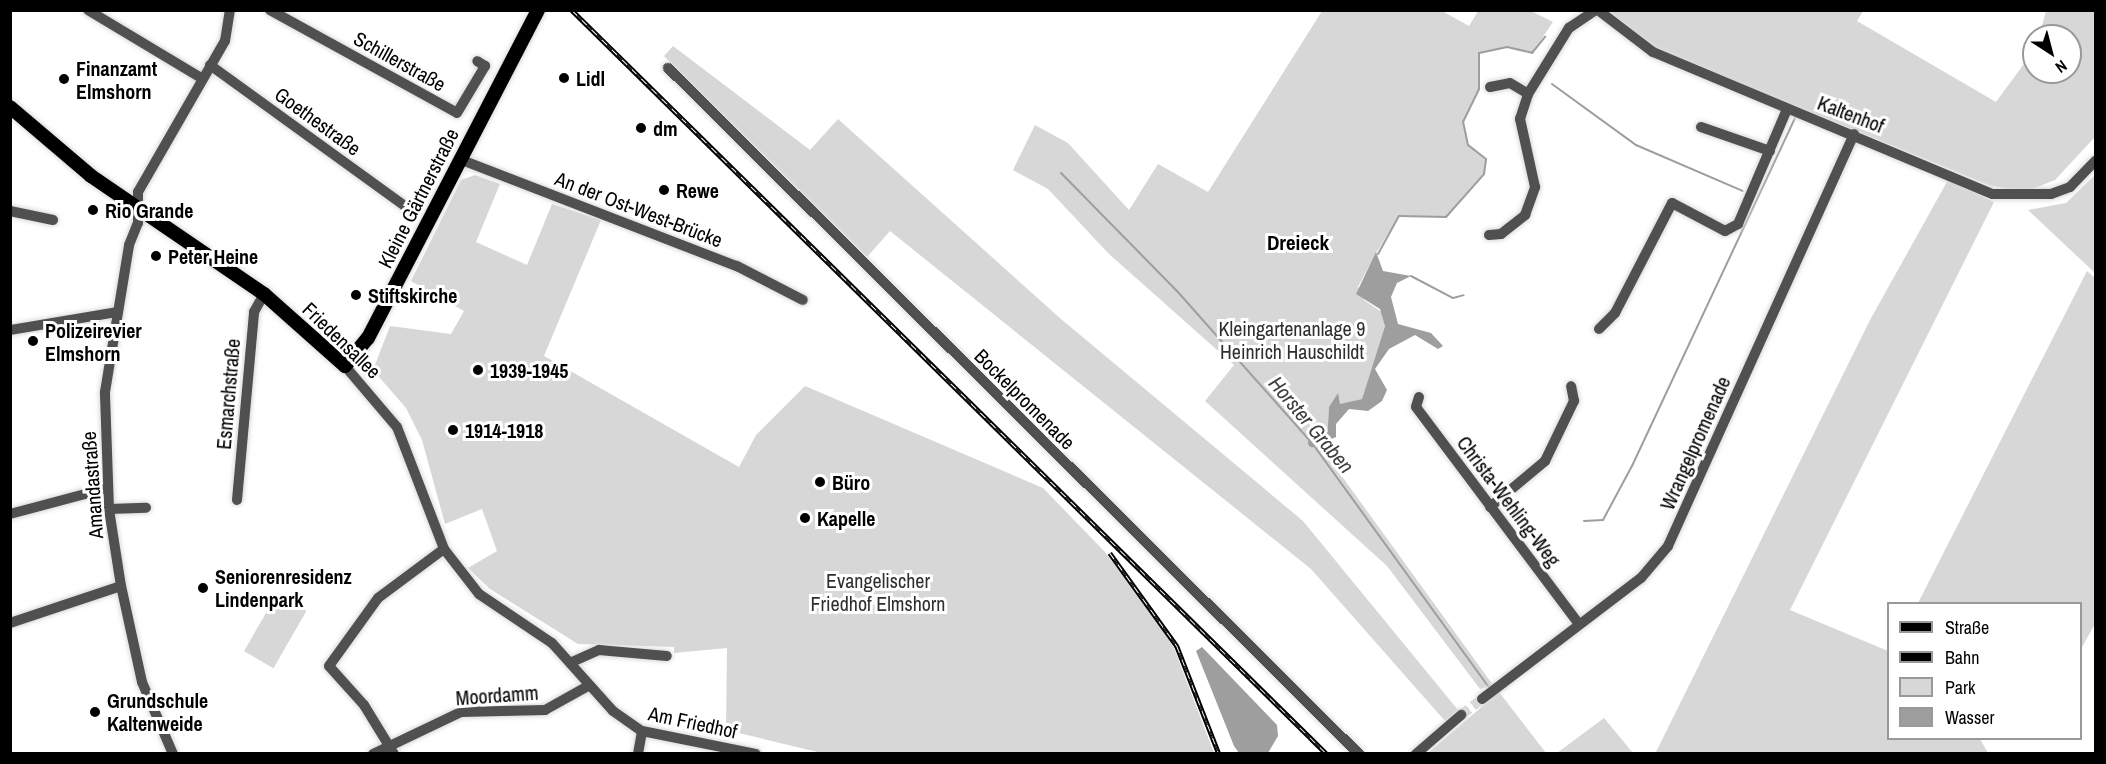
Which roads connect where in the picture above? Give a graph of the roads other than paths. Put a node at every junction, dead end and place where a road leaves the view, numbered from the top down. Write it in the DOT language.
graph roads {
  1 [pos="88,10"];
  2 [pos="230,10"];
  3 [pos="270,10"];
  4 [pos="538,10"];
  5 [pos="1597,10"];
  6 [pos="477,61"];
  7 [pos="210,65"];
  8 [pos="668,68"];
  9 [pos="201,78"];
  10 [pos="1490,87"];
  11 [pos="1528,94"];
  12 [pos="10,107"];
  13 [pos="1787,109"];
  14 [pos="1701,127"];
  15 [pos="1854,134"];
  16 [pos="1770,151"];
  17 [pos="459,159"];
  18 [pos="2096,160"];
  19 [pos="405,206"];
  20 [pos="138,207"];
  21 [pos="10,212"];
  22 [pos="53,220"];
  23 [pos="1489,235"];
  24 [pos="264,294"];
  25 [pos="803,300"];
  26 [pos="117,312"];
  27 [pos="1599,329"];
  28 [pos="10,330"];
  29 [pos="345,366"];
  30 [pos="1571,386"];
  31 [pos="1419,397"];
  32 [pos="108,488"];
  33 [pos="237,500"];
  34 [pos="1490,507"];
  35 [pos="146,508"];
  36 [pos="109,509"];
  37 [pos="10,514"];
  38 [pos="444,549"];
  39 [pos="121,586"];
  40 [pos="10,623"];
  41 [pos="1579,624"];
  42 [pos="667,656"];
  43 [pos="572,662"];
  44 [pos="590,685"];
  45 [pos="1482,699"];
  46 [pos="1461,715"];
  47 [pos="625,721"];
  48 [pos="642,731"];
  49 [pos="392,749"];
  50 [pos="173,753"];
  51 [pos="373,753"];
  52 [pos="638,753"];
  53 [pos="756,753"];
  54 [pos="1359,753"];
  55 [pos="1416,753"];
  1 -- 9 [label="street"];
  2 -- 7 [label="street, Amandastraße"];
  3 -- 6 [label="street, Schillerstraße"];
  4 -- 17 [label="main road, Kleine Gärtnerstraße"];
  5 -- 11 [label="street"];
  5 -- 13 [label="street, Kaltenhof"];
  7 -- 9 [label="street, Amandastraße"];
  7 -- 19 [label="street, Goethestraße"];
  8 -- 54 [label="street, Bockelpromenade"];
  9 -- 20 [label="street, Amandastraße"];
  10 -- 11 [label="street"];
  11 -- 23 [label="street"];
  12 -- 20 [label="main road, Friedensallee"];
  13 -- 15 [label="street, Kaltenhof"];
  13 -- 16 [label="street"];
  14 -- 16 [label="street"];
  15 -- 18 [label="street, Kaltenhof"];
  15 -- 41 [label="street, Wrangelpromenade"];
  16 -- 27 [label="street"];
  17 -- 25 [label="street, An der Ost-West-Brücke"];
  17 -- 29 [label="main road, Kleine Gärtnerstraße"];
  20 -- 24 [label="main road, Friedensallee"];
  20 -- 26 [label="street, Amandastraße"];
  21 -- 22 [label="street"];
  24 -- 29 [label="main road, Friedensallee"];
  24 -- 33 [label="street, Esmarchstraße"];
  26 -- 28 [label="street"];
  26 -- 32 [label="street, Amandastraße"];
  29 -- 38 [label="street, Friedensallee"];
  30 -- 34 [label="street"];
  31 -- 34 [label="street, Christa-Wehling-Weg"];
  32 -- 36 [label="street, Amandastraße"];
  32 -- 37 [label="street"];
  34 -- 41 [label="street, Christa-Wehling-Weg"];
  35 -- 36 [label="street"];
  36 -- 39 [label="street, Amandastraße"];
  38 -- 43 [label="street, Friedensallee"];
  38 -- 49 [label="street"];
  39 -- 40 [label="street"];
  39 -- 50 [label="street, Amandastraße"];
  41 -- 45 [label="street, Wrangelpromenade"];
  42 -- 43 [label="street"];
  43 -- 44 [label="street, Friedensallee"];
  44 -- 47 [label="street, Friedensallee"];
  44 -- 49 [label="street, Moordamm"];
  46 -- 55 [label="street"];
  47 -- 48 [label="street, Am Friedhof"];
  48 -- 52 [label="street"];
  48 -- 53 [label="street, Am Friedhof"];
  49 -- 51 [label="street, Moordamm"];
}
